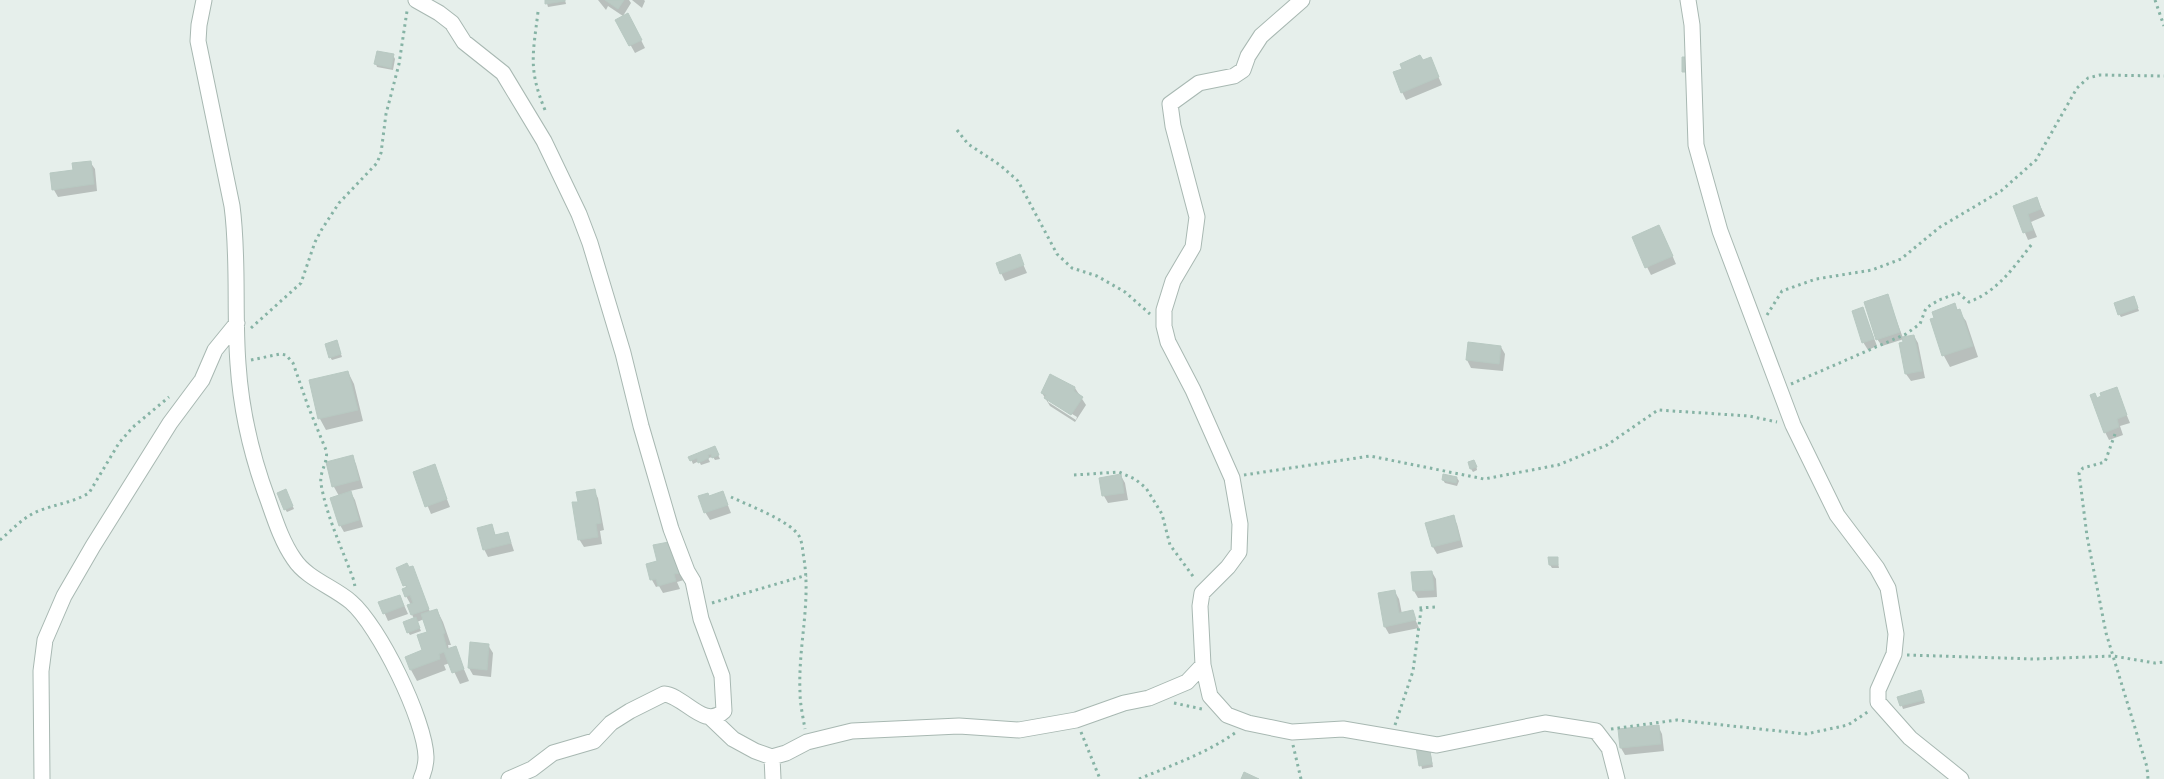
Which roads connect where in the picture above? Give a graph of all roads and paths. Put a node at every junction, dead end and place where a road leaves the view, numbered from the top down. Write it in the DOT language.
graph roads {
  1 [pos="204,0"];
  2 [pos="1302,0"];
  3 [pos="1688,0"];
  4 [pos="2155,0"];
  5 [pos="412,4"];
  6 [pos="538,12"];
  7 [pos="2164,26"];
  8 [pos="2164,76"];
  9 [pos="957,130"];
  10 [pos="544,141"];
  11 [pos="2032,244"];
  12 [pos="237,323"];
  13 [pos="1164,326"];
  14 [pos="1757,331"];
  15 [pos="238,340"];
  16 [pos="238,362"];
  17 [pos="1779,389"];
  18 [pos="174,394"];
  19 [pos="1793,425"];
  20 [pos="2115,434"];
  21 [pos="1074,475"];
  22 [pos="1232,478"];
  23 [pos="731,497"];
  24 [pos="0,540"];
  25 [pos="807,575"];
  26 [pos="1202,593"];
  27 [pos="351,602"];
  28 [pos="1435,607"];
  29 [pos="698,608"];
  30 [pos="1894,654"];
  31 [pos="2113,656"];
  32 [pos="2164,662"];
  33 [pos="1203,665"];
  34 [pos="1149,698"];
  35 [pos="1878,702"];
  36 [pos="1227,715"];
  37 [pos="711,718"];
  38 [pos="1076,720"];
  39 [pos="1248,723"];
  40 [pos="1596,731"];
  41 [pos="1292,732"];
  42 [pos="1390,737"];
  43 [pos="807,742"];
  44 [pos="772,757"];
  45 [pos="42,779"];
  46 [pos="421,779"];
  47 [pos="509,779"];
  48 [pos="773,779"];
  49 [pos="1100,779"];
  50 [pos="1139,779"];
  51 [pos="1301,779"];
  52 [pos="1617,779"];
  53 [pos="1961,779"];
  54 [pos="2148,779"];
  1 -- 12 [label="street"];
  2 -- 13 [label="street"];
  3 -- 14 [label="street"];
  4 -- 7 [label="path"];
  5 -- 10 [label="street"];
  5 -- 15 [label="path"];
  6 -- 10 [label="path"];
  8 -- 14 [label="path"];
  9 -- 13 [label="path"];
  10 -- 29 [label="street"];
  11 -- 17 [label="path"];
  12 -- 15 [label="street"];
  12 -- 45 [label="street"];
  13 -- 22 [label="street"];
  14 -- 17 [label="street"];
  15 -- 16 [label="street"];
  16 -- 27 [label="street"];
  16 -- 27 [label="path"];
  17 -- 19 [label="street"];
  18 -- 24 [label="path"];
  19 -- 22 [label="path"];
  19 -- 30 [label="street"];
  20 -- 31 [label="path"];
  21 -- 26 [label="path"];
  22 -- 26 [label="street"];
  23 -- 25 [label="path"];
  25 -- 29 [label="path"];
  25 -- 43 [label="path"];
  26 -- 33 [label="street"];
  27 -- 46 [label="street"];
  28 -- 42 [label="path"];
  29 -- 37 [label="street"];
  30 -- 31 [label="path"];
  30 -- 35 [label="street"];
  31 -- 32 [label="path"];
  31 -- 54 [label="path"];
  33 -- 34 [label="street"];
  33 -- 36 [label="street"];
  34 -- 36 [label="path"];
  34 -- 38 [label="street"];
  35 -- 40 [label="path"];
  35 -- 53 [label="street"];
  36 -- 39 [label="street"];
  37 -- 44 [label="street"];
  37 -- 47 [label="street"];
  38 -- 43 [label="street"];
  38 -- 49 [label="path"];
  39 -- 41 [label="street"];
  39 -- 50 [label="path"];
  40 -- 42 [label="street"];
  40 -- 52 [label="street"];
  41 -- 42 [label="street"];
  41 -- 51 [label="path"];
  43 -- 44 [label="street"];
  44 -- 48 [label="street"];
}
